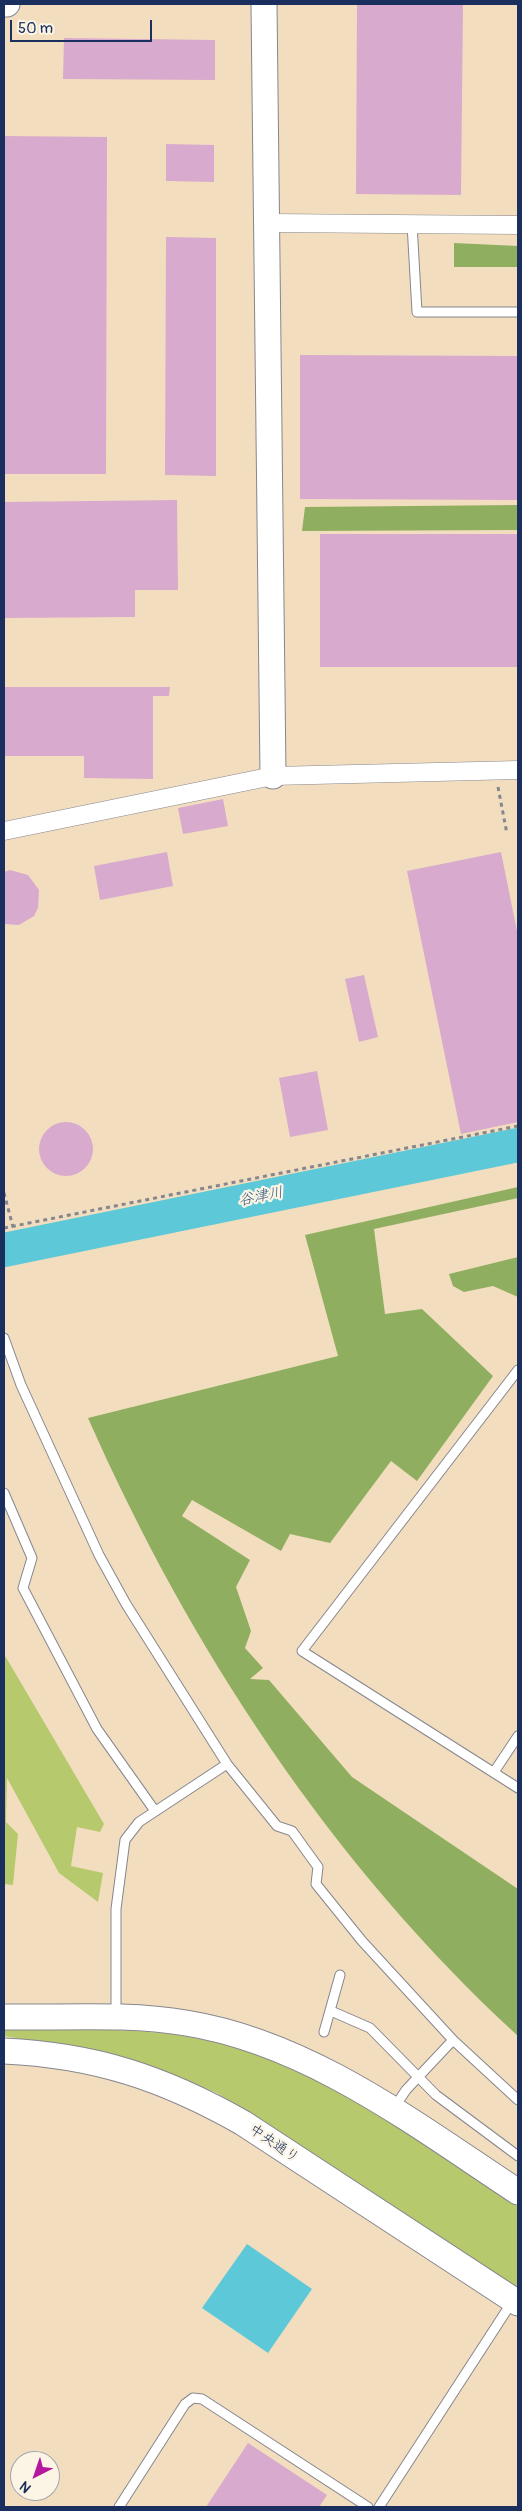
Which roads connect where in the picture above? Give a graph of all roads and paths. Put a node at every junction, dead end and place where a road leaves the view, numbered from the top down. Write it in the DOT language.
graph roads {
  1 [pos="264,4"];
  2 [pos="268,223"];
  3 [pos="412,224"];
  4 [pos="518,225"];
  5 [pos="518,312"];
  6 [pos="518,770"];
  7 [pos="273,776"];
  8 [pos="498,787"];
  9 [pos="4,831"];
  10 [pos="507,834"];
  11 [pos="518,1126"];
  12 [pos="4,1192"];
  13 [pos="13,1227"];
  14 [pos="4,1228"];
  15 [pos="4,1338"];
  16 [pos="518,1371"];
  17 [pos="4,1493"];
  18 [pos="518,1736"];
  19 [pos="227,1764"];
  20 [pos="494,1772"];
  21 [pos="518,1788"];
  22 [pos="155,1811"];
  23 [pos="340,1975"];
  24 [pos="331,2011"];
  25 [pos="4,2017"];
  26 [pos="116,2018"];
  27 [pos="324,2032"];
  28 [pos="453,2040"];
  29 [pos="4,2051"];
  30 [pos="419,2077"];
  31 [pos="518,2100"];
  32 [pos="393,2110"];
  33 [pos="518,2156"];
  34 [pos="518,2192"];
  35 [pos="516,2301"];
  36 [pos="118,2507"];
  37 [pos="368,2507"];
  38 [pos="379,2507"];
  1 -- 2 [label="street"];
  2 -- 3 [label="street"];
  2 -- 7 [label="street"];
  3 -- 4 [label="street"];
  3 -- 5 [label="lane"];
  6 -- 7 [label="street"];
  7 -- 9 [label="street"];
  8 -- 10 [label="path"];
  11 -- 13 [label="path"];
  12 -- 13 [label="path"];
  13 -- 14 [label="path"];
  15 -- 19 [label="lane"];
  16 -- 20 [label="lane"];
  17 -- 22 [label="lane"];
  18 -- 20 [label="lane"];
  19 -- 22 [label="lane"];
  19 -- 28 [label="lane"];
  20 -- 21 [label="lane"];
  22 -- 26 [label="lane"];
  23 -- 24 [label="lane"];
  24 -- 27 [label="lane"];
  24 -- 30 [label="lane"];
  25 -- 26 [label="street"];
  26 -- 32 [label="street"];
  28 -- 30 [label="lane"];
  28 -- 31 [label="lane"];
  29 -- 35 [label="street, 中央通り"];
  30 -- 32 [label="lane"];
  30 -- 33 [label="lane"];
  32 -- 34 [label="street"];
  35 -- 38 [label="lane"];
  36 -- 37 [label="lane"];
}
